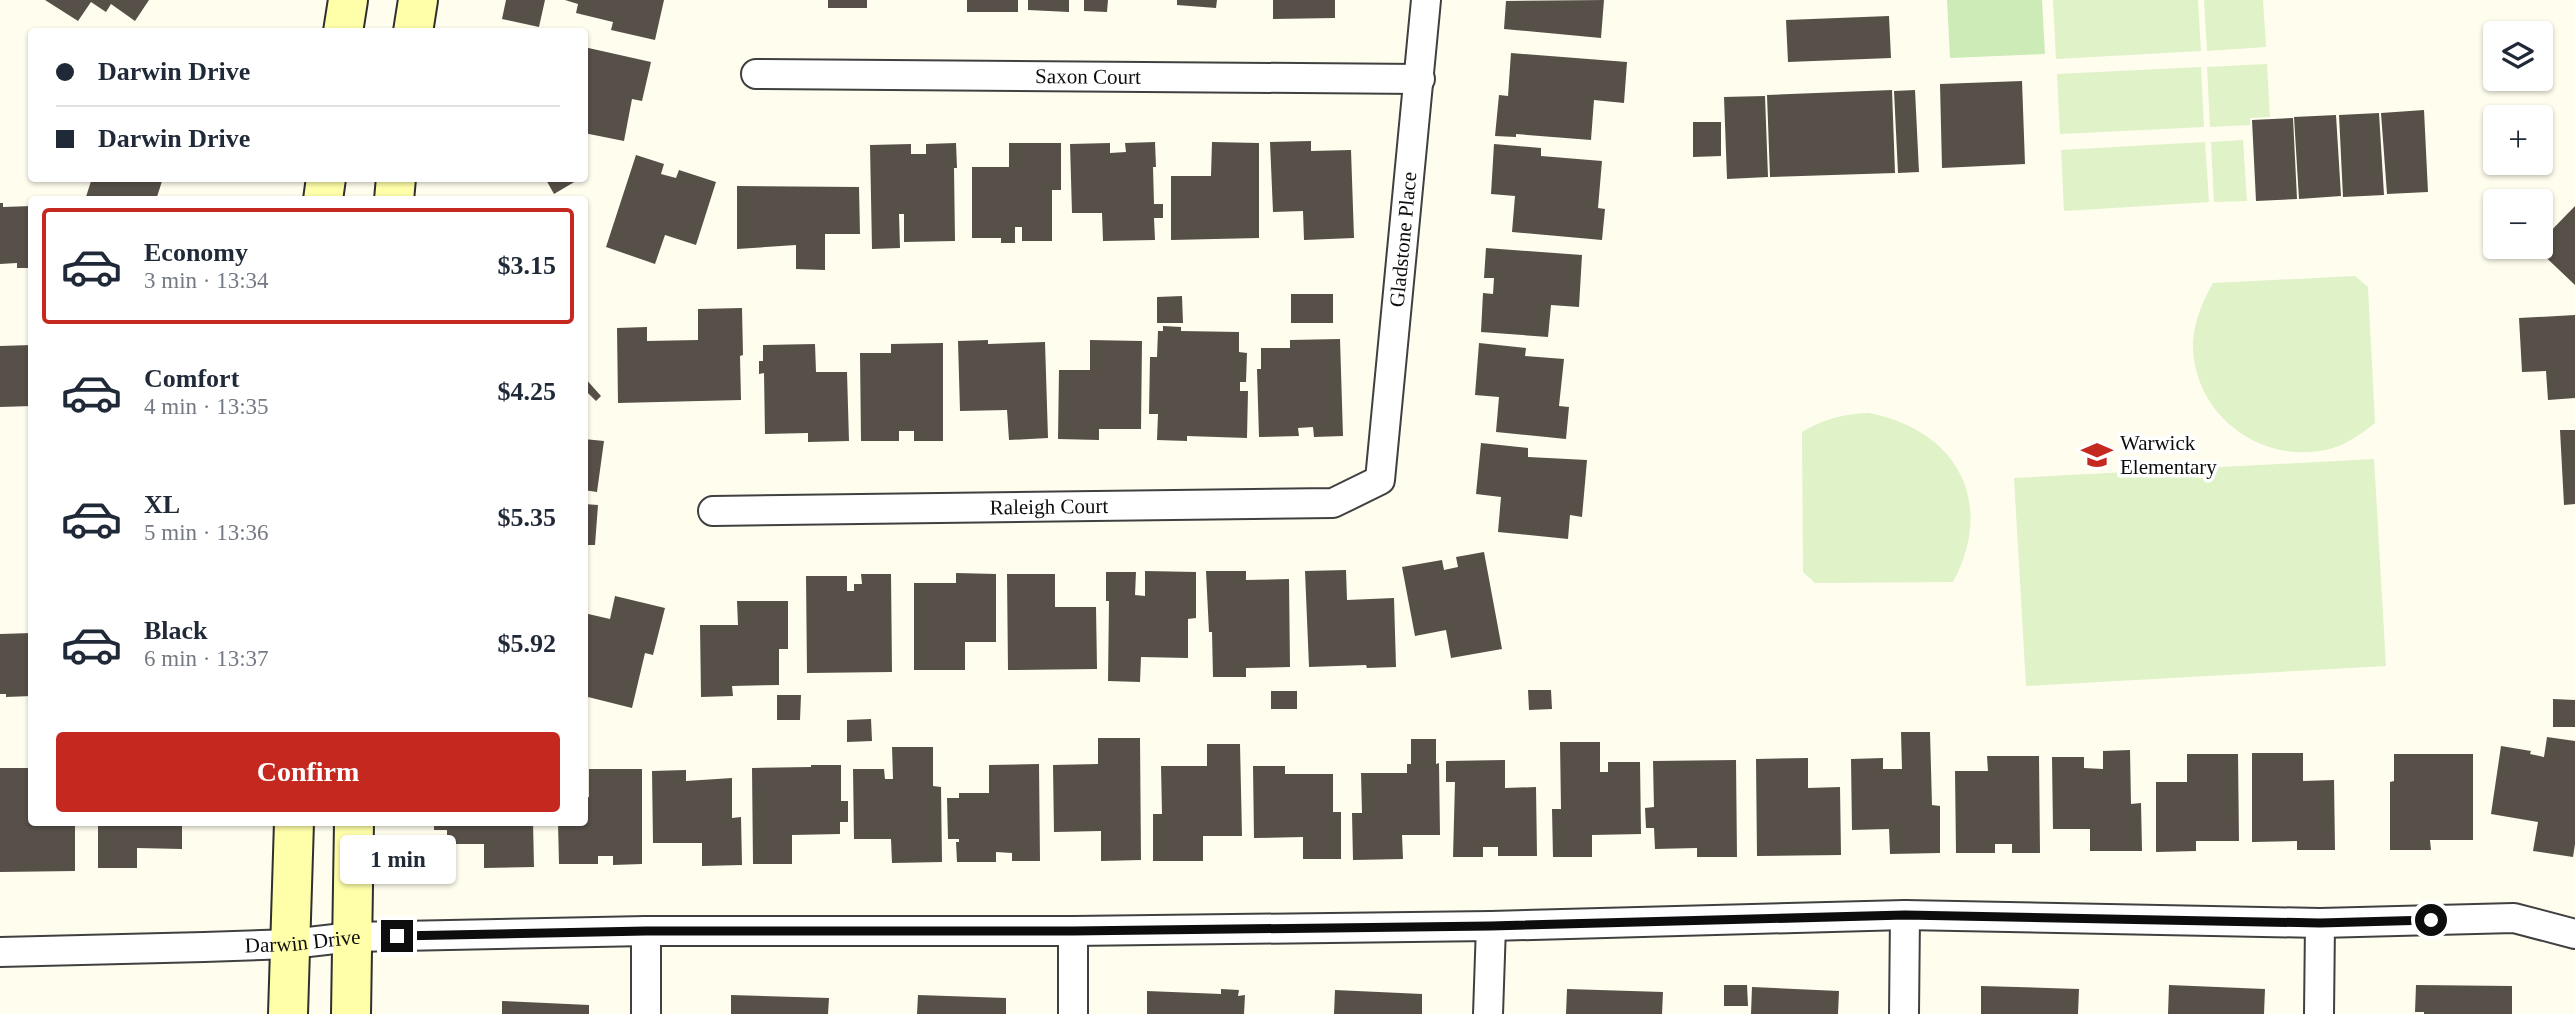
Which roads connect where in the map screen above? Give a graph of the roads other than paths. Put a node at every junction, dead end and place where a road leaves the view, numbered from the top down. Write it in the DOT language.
graph roads {
  1 [pos="348,0"];
  2 [pos="418,0"];
  3 [pos="1426,0"];
  4 [pos="344,28"];
  5 [pos="414,28"];
  6 [pos="756,74"];
  7 [pos="1420,79"];
  8 [pos="1380,480"];
  9 [pos="713,512"];
  10 [pos="294,826"];
  11 [pos="354,826"];
  12 [pos="1905,915"];
  13 [pos="2320,923"];
  14 [pos="1491,926"];
  15 [pos="646,931"];
  16 [pos="1073,931"];
  17 [pos="2575,934"];
  18 [pos="352,937"];
  19 [pos="291,944"];
  20 [pos="0,952"];
  21 [pos="288,1014"];
  22 [pos="351,1014"];
  23 [pos="646,1014"];
  24 [pos="1073,1014"];
  25 [pos="1488,1014"];
  26 [pos="1904,1014"];
  27 [pos="2319,1014"];
  1 -- 4 [label="main road"];
  2 -- 5 [label="main road"];
  3 -- 7 [label="street, Gladstone Place"];
  6 -- 7 [label="street, Saxon Court"];
  7 -- 8 [label="street, Gladstone Place"];
  8 -- 9 [label="street, Raleigh Court"];
  10 -- 19 [label="main road"];
  11 -- 18 [label="main road"];
  12 -- 13 [label="street, Darwin Drive"];
  12 -- 14 [label="street, Darwin Drive"];
  12 -- 26 [label="street"];
  13 -- 17 [label="street, Darwin Drive"];
  13 -- 27 [label="street"];
  14 -- 16 [label="street, Darwin Drive"];
  14 -- 25 [label="street"];
  15 -- 16 [label="street, Darwin Drive"];
  15 -- 18 [label="street, Darwin Drive"];
  15 -- 23 [label="street"];
  16 -- 24 [label="street"];
  18 -- 19 [label="street, Darwin Drive"];
  18 -- 22 [label="main road"];
  19 -- 20 [label="street, Darwin Drive"];
  19 -- 21 [label="main road"];
}
